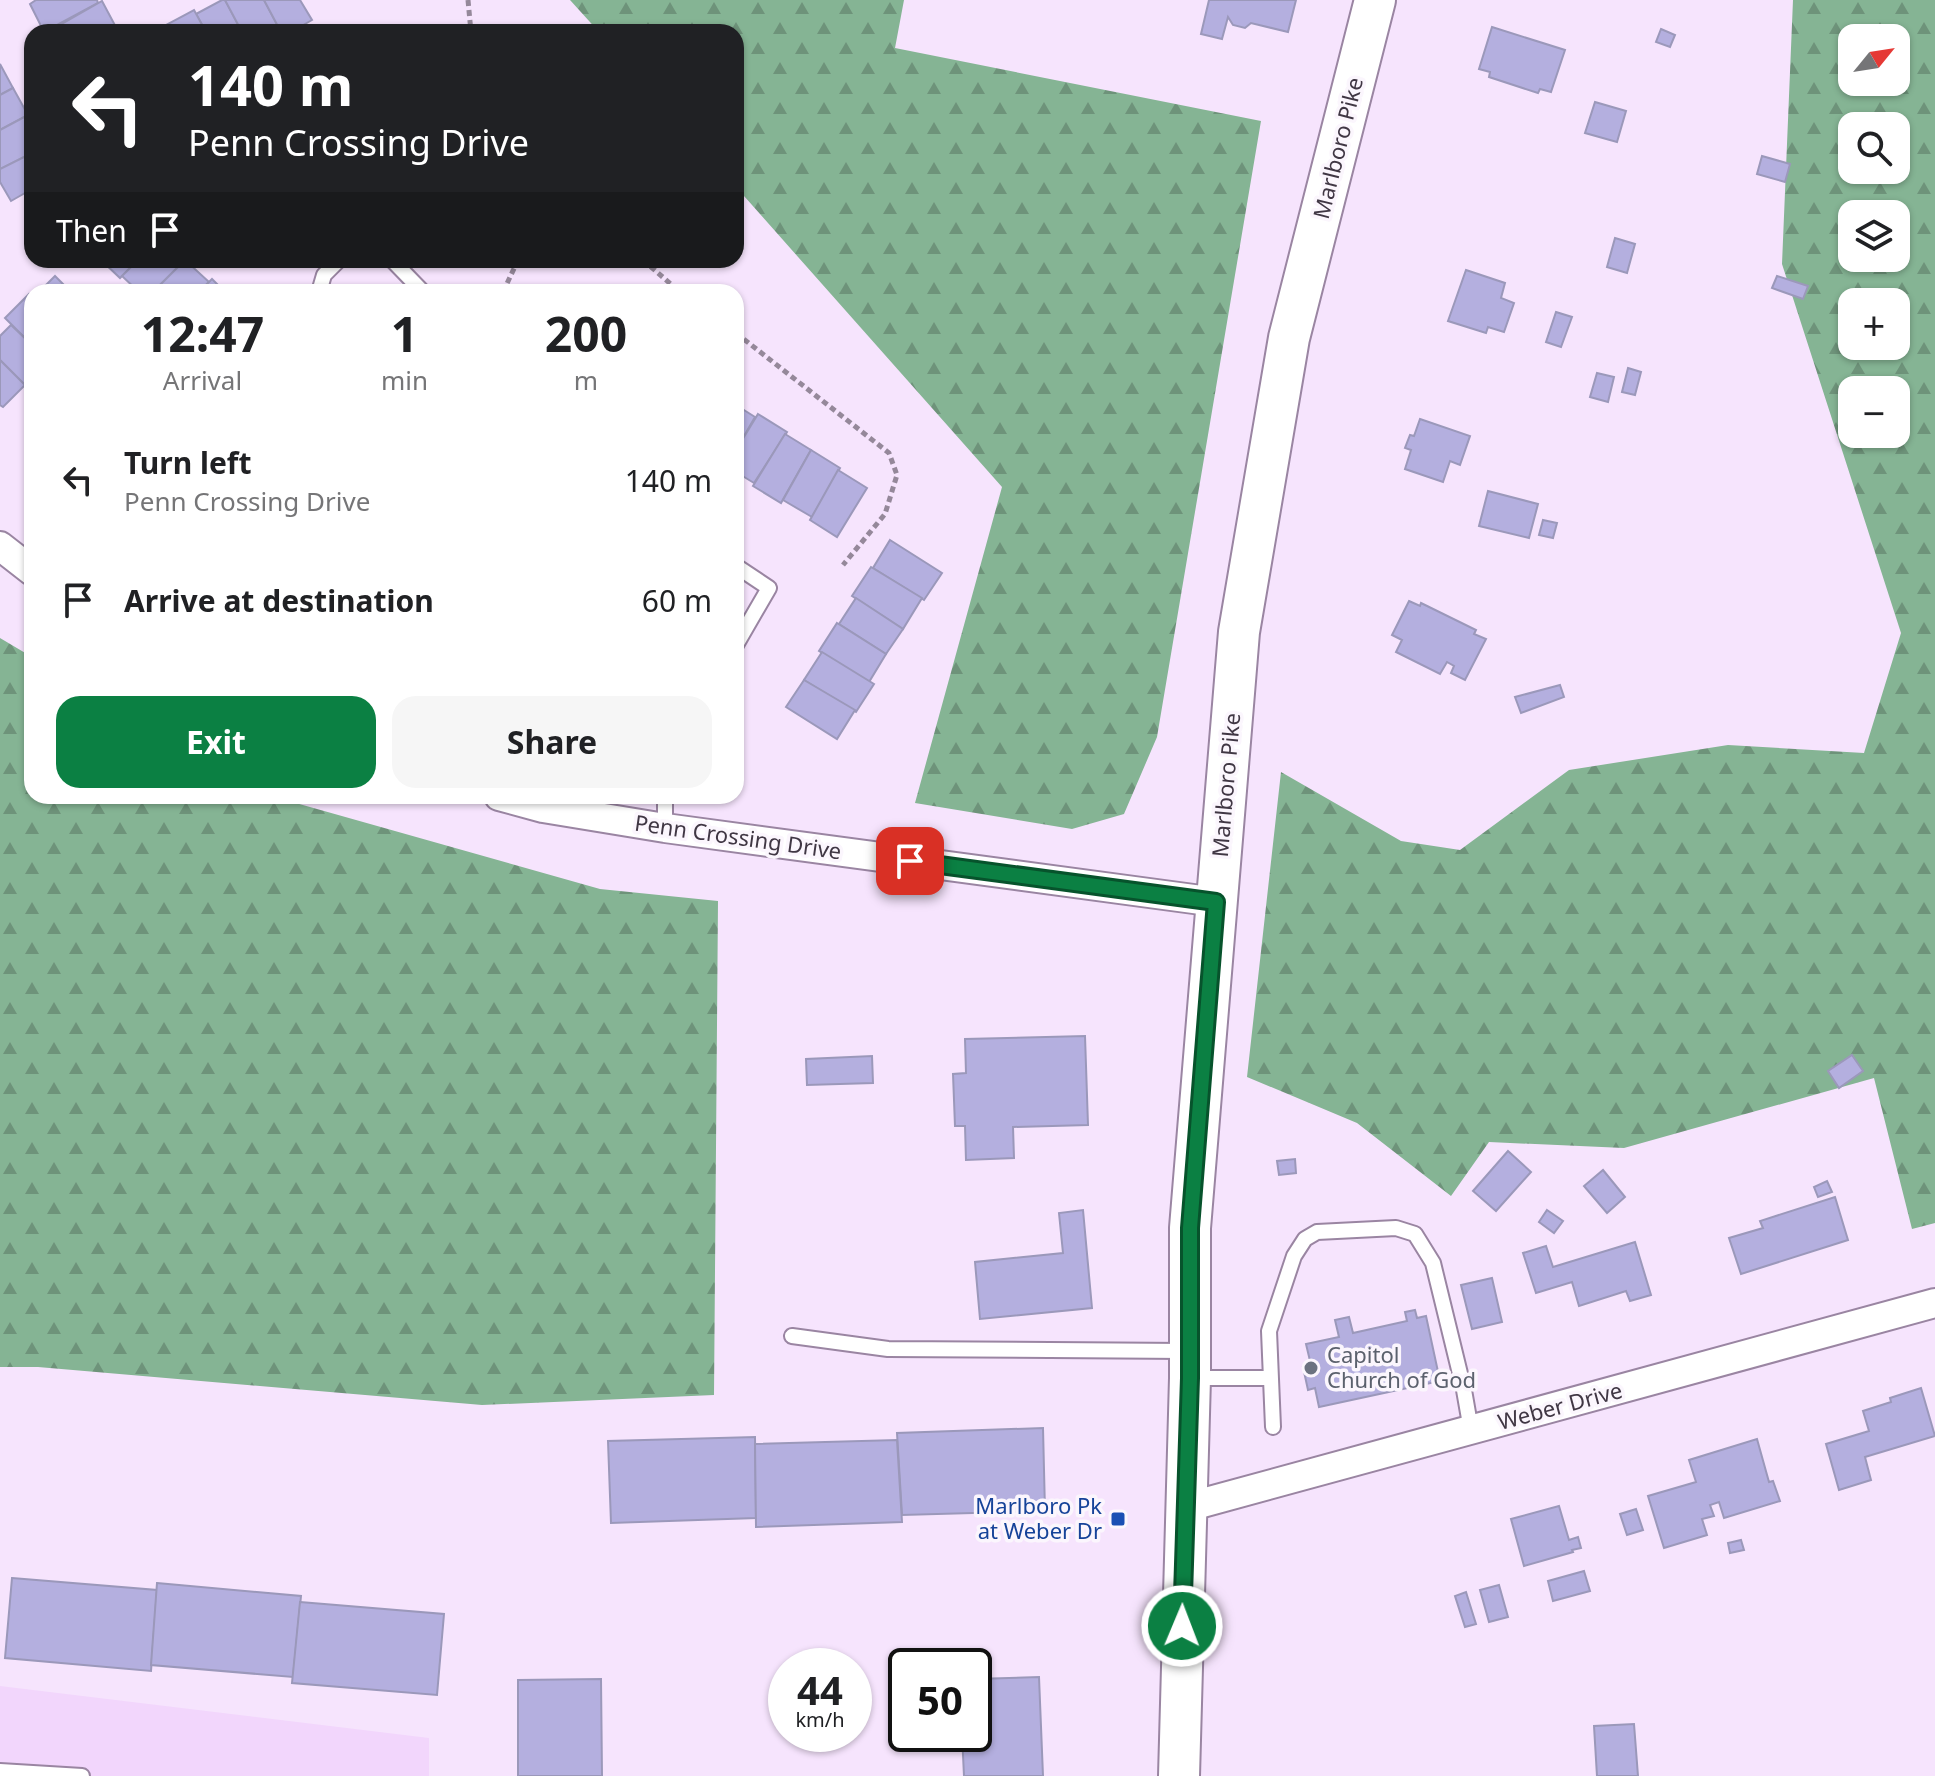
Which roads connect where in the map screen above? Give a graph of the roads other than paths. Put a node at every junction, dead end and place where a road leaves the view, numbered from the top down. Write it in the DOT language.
graph roads {
  1 [pos="1375,0"];
  2 [pos="400,268"];
  3 [pos="415,284"];
  4 [pos="0,546"];
  5 [pos="24,565"];
  6 [pos="744,571"];
  7 [pos="744,631"];
  8 [pos="528,804"];
  9 [pos="665,804"];
  10 [pos="665,828"];
  11 [pos="1216,902"];
  12 [pos="1935,1303"];
  13 [pos="792,1336"];
  14 [pos="1190,1365"];
  15 [pos="1270,1378"];
  16 [pos="1273,1427"];
  17 [pos="1471,1430"];
  18 [pos="1184,1508"];
  19 [pos="0,1771"];
  20 [pos="82,1776"];
  21 [pos="1179,1776"];
  1 -- 11 [label="main road, Marlboro Pike"];
  2 -- 3 [label="lane"];
  4 -- 5 [label="street"];
  6 -- 7 [label="lane"];
  8 -- 10 [label="street, Penn Crossing Drive"];
  9 -- 10 [label="lane"];
  10 -- 11 [label="street, Penn Crossing Drive"];
  11 -- 14 [label="main road, Marlboro Pike"];
  12 -- 17 [label="street, Weber Drive"];
  13 -- 14 [label="lane"];
  14 -- 15 [label="lane"];
  14 -- 18 [label="main road, Marlboro Pike"];
  15 -- 16 [label="lane"];
  15 -- 17 [label="lane"];
  17 -- 18 [label="street, Weber Drive"];
  18 -- 21 [label="main road, Marlboro Pike"];
  19 -- 20 [label="lane"];
}
